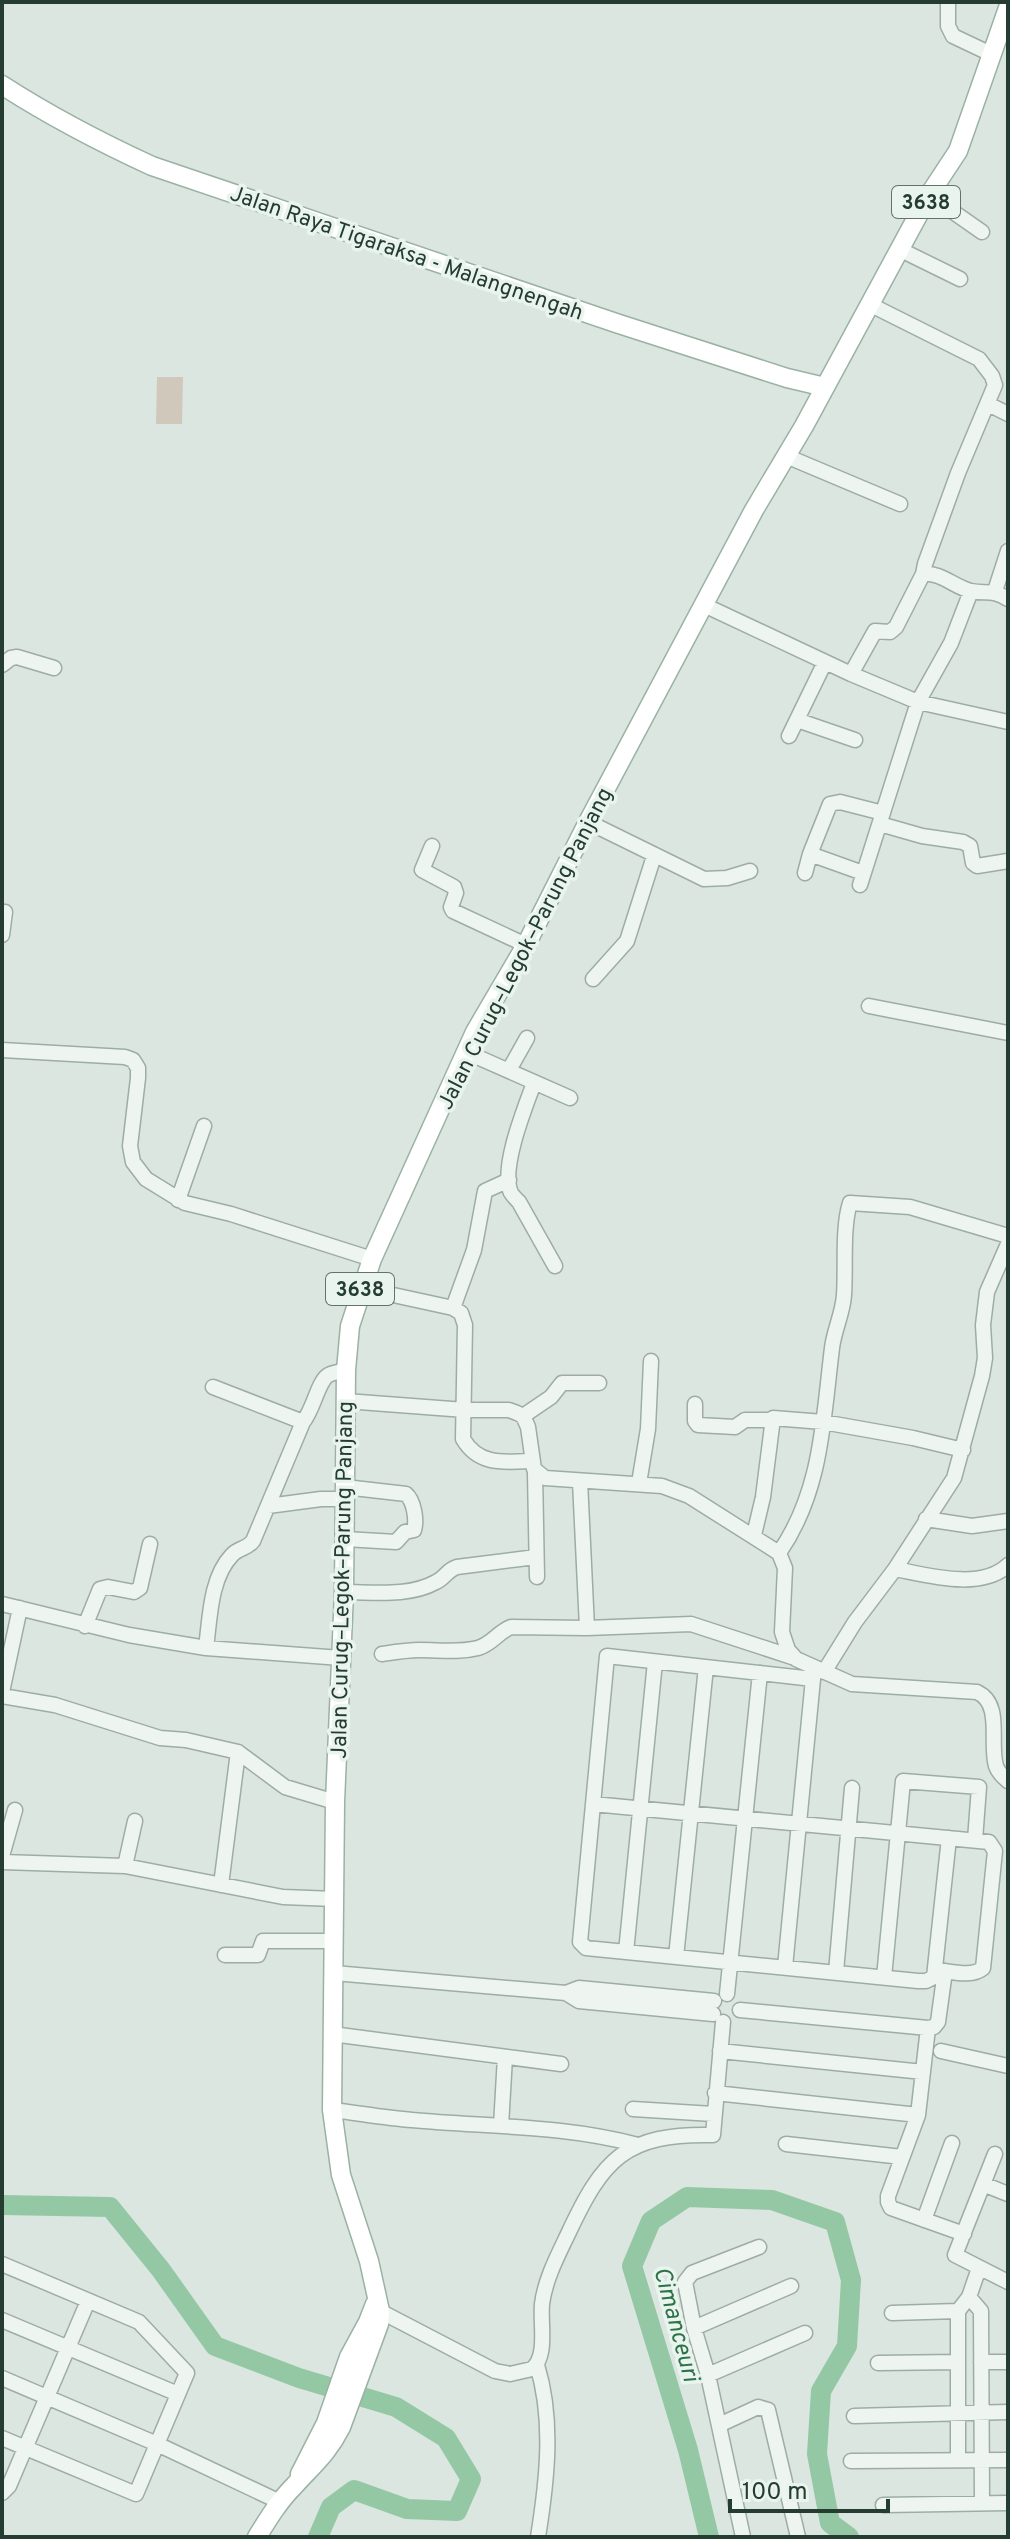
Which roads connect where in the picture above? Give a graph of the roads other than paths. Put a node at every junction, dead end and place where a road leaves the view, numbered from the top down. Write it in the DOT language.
graph roads {
  1 [pos="948,2"];
  2 [pos="1008,8"];
  3 [pos="991,54"];
  4 [pos="2,85"];
  5 [pos="929,195"];
  6 [pos="982,232"];
  7 [pos="901,250"];
  8 [pos="960,279"];
  9 [pos="871,305"];
  10 [pos="825,387"];
  11 [pos="988,404"];
  12 [pos="1008,414"];
  13 [pos="786,456"];
  14 [pos="900,504"];
  15 [pos="1008,551"];
  16 [pos="923,574"];
  17 [pos="971,591"];
  18 [pos="1002,595"];
  19 [pos="704,605"];
  20 [pos="825,662"];
  21 [pos="2,665"];
  22 [pos="54,668"];
  23 [pos="851,674"];
  24 [pos="918,702"];
  25 [pos="797,720"];
  26 [pos="1008,722"];
  27 [pos="789,736"];
  28 [pos="855,740"];
  29 [pos="882,818"];
  30 [pos="588,822"];
  31 [pos="432,846"];
  32 [pos="810,854"];
  33 [pos="654,856"];
  34 [pos="1008,861"];
  35 [pos="750,871"];
  36 [pos="805,873"];
  37 [pos="5,912"];
  38 [pos="2,935"];
  39 [pos="526,945"];
  40 [pos="593,979"];
  41 [pos="869,1006"];
  42 [pos="1008,1033"];
  43 [pos="527,1038"];
  44 [pos="2,1050"];
  45 [pos="466,1052"];
  46 [pos="509,1070"];
  47 [pos="534,1083"];
  48 [pos="570,1098"];
  49 [pos="204,1126"];
  50 [pos="509,1180"];
  51 [pos="178,1200"];
  52 [pos="1008,1236"];
  53 [pos="1008,1244"];
  54 [pos="372,1259"];
  55 [pos="555,1266"];
  56 [pos="361,1288"];
  57 [pos="453,1308"];
  58 [pos="651,1361"];
  59 [pos="346,1370"];
  60 [pos="599,1383"];
  61 [pos="213,1387"];
  62 [pos="346,1401"];
  63 [pos="695,1404"];
  64 [pos="465,1410"];
  65 [pos="523,1416"];
  66 [pos="772,1420"];
  67 [pos="303,1422"];
  68 [pos="823,1422"];
  69 [pos="963,1450"];
  70 [pos="534,1467"];
  71 [pos="580,1481"];
  72 [pos="639,1483"];
  73 [pos="345,1493"];
  74 [pos="268,1506"];
  75 [pos="926,1519"];
  76 [pos="1008,1521"];
  77 [pos="754,1535"];
  78 [pos="345,1539"];
  79 [pos="150,1544"];
  80 [pos="779,1553"];
  81 [pos="536,1557"];
  82 [pos="1008,1565"];
  83 [pos="895,1569"];
  84 [pos="537,1577"];
  85 [pos="344,1592"];
  86 [pos="2,1604"];
  87 [pos="20,1608"];
  88 [pos="85,1626"];
  89 [pos="587,1628"];
  90 [pos="206,1648"];
  91 [pos="382,1654"];
  92 [pos="341,1658"];
  93 [pos="796,1659"];
  94 [pos="655,1662"];
  95 [pos="706,1667"];
  96 [pos="824,1672"];
  97 [pos="760,1673"];
  98 [pos="2,1694"];
  99 [pos="238,1752"];
  100 [pos="1008,1781"];
  101 [pos="852,1788"];
  102 [pos="335,1802"];
  103 [pos="593,1804"];
  104 [pos="641,1809"];
  105 [pos="15,1810"];
  106 [pos="692,1814"];
  107 [pos="744,1819"];
  108 [pos="135,1821"];
  109 [pos="799,1824"];
  110 [pos="849,1828"];
  111 [pos="898,1833"];
  112 [pos="949,1838"];
  113 [pos="975,1840"];
  114 [pos="2,1859"];
  115 [pos="125,1866"];
  116 [pos="221,1885"];
  117 [pos="335,1899"];
  118 [pos="333,1941"];
  119 [pos="626,1952"];
  120 [pos="225,1955"];
  121 [pos="676,1957"];
  122 [pos="730,1962"];
  123 [pos="785,1967"];
  124 [pos="940,1970"];
  125 [pos="836,1972"];
  126 [pos="334,1973"];
  127 [pos="884,1977"];
  128 [pos="719,2008"];
  129 [pos="928,2028"];
  130 [pos="332,2034"];
  131 [pos="720,2051"];
  132 [pos="941,2051"];
  133 [pos="505,2057"];
  134 [pos="561,2064"];
  135 [pos="1008,2066"];
  136 [pos="923,2072"];
  137 [pos="715,2093"];
  138 [pos="633,2109"];
  139 [pos="332,2110"];
  140 [pos="713,2114"];
  141 [pos="918,2115"];
  142 [pos="501,2126"];
  143 [pos="952,2143"];
  144 [pos="786,2144"];
  145 [pos="638,2145"];
  146 [pos="995,2154"];
  147 [pos="902,2157"];
  148 [pos="983,2184"];
  149 [pos="1008,2194"];
  150 [pos="924,2220"];
  151 [pos="964,2234"];
  152 [pos="759,2247"];
  153 [pos="2,2264"];
  154 [pos="979,2268"];
  155 [pos="1008,2282"];
  156 [pos="791,2286"];
  157 [pos="969,2297"];
  158 [pos="88,2301"];
  159 [pos="377,2305"];
  160 [pos="958,2311"];
  161 [pos="892,2313"];
  162 [pos="2,2320"];
  163 [pos="694,2328"];
  164 [pos="805,2333"];
  165 [pos="68,2348"];
  166 [pos="958,2362"];
  167 [pos="981,2362"];
  168 [pos="1008,2362"];
  169 [pos="878,2363"];
  170 [pos="537,2365"];
  171 [pos="708,2375"];
  172 [pos="2,2378"];
  173 [pos="178,2394"];
  174 [pos="47,2396"];
  175 [pos="958,2412"];
  176 [pos="982,2412"];
  177 [pos="1008,2412"];
  178 [pos="854,2416"];
  179 [pos="719,2425"];
  180 [pos="2,2438"];
  181 [pos="157,2444"];
  182 [pos="25,2448"];
  183 [pos="958,2459"];
  184 [pos="1008,2460"];
  185 [pos="851,2461"];
  186 [pos="982,2461"];
  187 [pos="2,2493"];
  188 [pos="280,2502"];
  189 [pos="982,2503"];
  190 [pos="1008,2503"];
  191 [pos="883,2505"];
  192 [pos="257,2537"];
  193 [pos="538,2537"];
  194 [pos="743,2537"];
  195 [pos="798,2537"];
  1 -- 3 [label="street"];
  2 -- 3 [label="main road, Jalan Curug–Legok–Parung Panjang / 3638"];
  3 -- 5 [label="main road, Jalan Curug–Legok–Parung Panjang / 3638"];
  4 -- 10 [label="main road, Jalan Raya Tigaraksa - Malangnengah"];
  5 -- 6 [label="street"];
  5 -- 7 [label="main road, Jalan Curug–Legok–Parung Panjang / 3638"];
  7 -- 8 [label="street"];
  7 -- 9 [label="main road, Jalan Curug–Legok–Parung Panjang / 3638"];
  9 -- 10 [label="main road, Jalan Curug–Legok–Parung Panjang / 3638"];
  9 -- 11 [label="street"];
  10 -- 13 [label="main road, Jalan Curug–Legok–Parung Panjang / 3638"];
  11 -- 12 [label="street"];
  11 -- 16 [label="street"];
  13 -- 14 [label="street"];
  13 -- 19 [label="main road, Jalan Curug–Legok–Parung Panjang / 3638"];
  15 -- 18 [label="street"];
  16 -- 17 [label="street"];
  16 -- 23 [label="street"];
  17 -- 18 [label="street"];
  17 -- 24 [label="street"];
  19 -- 20 [label="street"];
  19 -- 30 [label="main road, Jalan Curug–Legok–Parung Panjang / 3638"];
  20 -- 23 [label="street"];
  20 -- 25 [label="street"];
  21 -- 22 [label="street"];
  23 -- 24 [label="street"];
  24 -- 26 [label="street"];
  24 -- 29 [label="street"];
  25 -- 27 [label="street"];
  25 -- 28 [label="street"];
  29 -- 32 [label="street"];
  29 -- 32 [label="street"];
  29 -- 34 [label="street"];
  30 -- 33 [label="street"];
  30 -- 39 [label="main road, Jalan Curug–Legok–Parung Panjang / 3638"];
  31 -- 39 [label="street"];
  32 -- 36 [label="street"];
  33 -- 35 [label="street"];
  33 -- 40 [label="street"];
  37 -- 38 [label="street"];
  39 -- 45 [label="main road, Jalan Curug–Legok–Parung Panjang / 3638"];
  41 -- 42 [label="street"];
  43 -- 46 [label="street"];
  44 -- 51 [label="street"];
  45 -- 46 [label="street"];
  45 -- 54 [label="main road, Jalan Curug–Legok–Parung Panjang / 3638"];
  46 -- 47 [label="street"];
  47 -- 48 [label="street"];
  47 -- 50 [label="street"];
  49 -- 51 [label="street"];
  50 -- 55 [label="street"];
  50 -- 57 [label="street"];
  51 -- 54 [label="street"];
  52 -- 68 [label="street"];
  53 -- 69 [label="street"];
  54 -- 56 [label="main road, Jalan Curug–Legok–Parung Panjang / 3638"];
  56 -- 57 [label="street"];
  56 -- 59 [label="main road, Jalan Curug–Legok–Parung Panjang / 3638"];
  57 -- 64 [label="street"];
  58 -- 72 [label="street"];
  59 -- 62 [label="main road, Jalan Curug–Legok–Parung Panjang / 3638"];
  59 -- 67 [label="street"];
  60 -- 65 [label="street"];
  61 -- 67 [label="street"];
  62 -- 64 [label="street"];
  62 -- 73 [label="main road, Jalan Curug–Legok–Parung Panjang / 3638"];
  63 -- 66 [label="street"];
  64 -- 65 [label="street"];
  64 -- 70 [label="street"];
  65 -- 70 [label="street"];
  66 -- 68 [label="street"];
  66 -- 77 [label="street"];
  67 -- 74 [label="street"];
  68 -- 69 [label="street"];
  68 -- 80 [label="street"];
  69 -- 75 [label="street"];
  70 -- 71 [label="street"];
  70 -- 81 [label="street"];
  71 -- 72 [label="street"];
  71 -- 89 [label="street"];
  72 -- 77 [label="street"];
  73 -- 74 [label="street"];
  73 -- 78 [label="main road, Jalan Curug–Legok–Parung Panjang / 3638"];
  73 -- 78 [label="street"];
  74 -- 90 [label="street"];
  75 -- 76 [label="street"];
  75 -- 83 [label="street"];
  77 -- 80 [label="street"];
  78 -- 85 [label="main road, Jalan Curug–Legok–Parung Panjang / 3638"];
  79 -- 88 [label="street"];
  80 -- 93 [label="street"];
  81 -- 84 [label="street"];
  81 -- 85 [label="street"];
  82 -- 83 [label="street"];
  83 -- 96 [label="street"];
  85 -- 92 [label="main road, Jalan Curug–Legok–Parung Panjang / 3638"];
  86 -- 87 [label="street"];
  87 -- 88 [label="street"];
  87 -- 98 [label="street"];
  88 -- 90 [label="street"];
  89 -- 91 [label="street"];
  89 -- 93 [label="street"];
  90 -- 92 [label="street"];
  92 -- 102 [label="main road, Jalan Curug–Legok–Parung Panjang / 3638"];
  93 -- 96 [label="street"];
  94 -- 95 [label="street"];
  94 -- 103 [label="street"];
  94 -- 104 [label="street"];
  95 -- 97 [label="street"];
  95 -- 106 [label="street"];
  96 -- 100 [label="street"];
  97 -- 107 [label="street"];
  97 -- 109 [label="street"];
  98 -- 99 [label="street"];
  99 -- 102 [label="street"];
  99 -- 116 [label="street"];
  101 -- 110 [label="street"];
  102 -- 117 [label="main road, Jalan Curug–Legok–Parung Panjang / 3638"];
  103 -- 104 [label="street"];
  103 -- 119 [label="street"];
  104 -- 106 [label="street"];
  104 -- 119 [label="street"];
  105 -- 114 [label="street"];
  106 -- 107 [label="street"];
  106 -- 121 [label="street"];
  107 -- 109 [label="street"];
  107 -- 122 [label="street"];
  108 -- 115 [label="street"];
  109 -- 110 [label="street"];
  109 -- 123 [label="street"];
  110 -- 111 [label="street"];
  110 -- 125 [label="street"];
  111 -- 112 [label="street"];
  111 -- 113 [label="street"];
  111 -- 127 [label="street"];
  112 -- 113 [label="street"];
  112 -- 124 [label="street"];
  113 -- 124 [label="street"];
  114 -- 115 [label="street"];
  115 -- 116 [label="street"];
  116 -- 117 [label="street"];
  117 -- 118 [label="main road, Jalan Curug–Legok–Parung Panjang / 3638"];
  118 -- 120 [label="street"];
  118 -- 126 [label="main road, Jalan Curug–Legok–Parung Panjang / 3638"];
  119 -- 121 [label="street"];
  121 -- 122 [label="street"];
  122 -- 123 [label="street"];
  122 -- 128 [label="street"];
  123 -- 125 [label="street"];
  124 -- 127 [label="street"];
  124 -- 129 [label="street"];
  125 -- 127 [label="street"];
  126 -- 128 [label="street"];
  126 -- 130 [label="main road, Jalan Curug–Legok–Parung Panjang / 3638"];
  128 -- 129 [label="street"];
  128 -- 131 [label="street"];
  129 -- 136 [label="street"];
  130 -- 133 [label="street"];
  130 -- 139 [label="main road, Jalan Curug–Legok–Parung Panjang / 3638"];
  131 -- 136 [label="street"];
  131 -- 137 [label="street"];
  132 -- 135 [label="street"];
  133 -- 134 [label="street"];
  133 -- 142 [label="street"];
  136 -- 141 [label="street"];
  137 -- 140 [label="street"];
  137 -- 141 [label="street"];
  138 -- 140 [label="street"];
  139 -- 142 [label="street"];
  139 -- 159 [label="main road, Jalan Curug–Legok–Parung Panjang / 3638"];
  140 -- 145 [label="street"];
  141 -- 147 [label="street"];
  142 -- 145 [label="street"];
  143 -- 150 [label="street"];
  144 -- 147 [label="street"];
  145 -- 170 [label="street"];
  146 -- 148 [label="street"];
  147 -- 150 [label="street"];
  148 -- 149 [label="street"];
  148 -- 151 [label="street"];
  150 -- 151 [label="street"];
  151 -- 154 [label="street"];
  152 -- 163 [label="street"];
  153 -- 158 [label="street"];
  154 -- 155 [label="street"];
  154 -- 157 [label="street"];
  156 -- 163 [label="street"];
  157 -- 160 [label="street"];
  157 -- 167 [label="street"];
  158 -- 165 [label="street"];
  158 -- 173 [label="street"];
  159 -- 170 [label="street"];
  159 -- 188 [label="main road, Jalan Curug–Legok–Parung Panjang / 3638"];
  160 -- 161 [label="street"];
  160 -- 166 [label="street"];
  162 -- 165 [label="street"];
  163 -- 171 [label="street"];
  164 -- 171 [label="street"];
  165 -- 173 [label="street"];
  165 -- 174 [label="street"];
  166 -- 169 [label="street"];
  166 -- 175 [label="street"];
  167 -- 168 [label="street"];
  167 -- 176 [label="street"];
  170 -- 193 [label="street"];
  171 -- 179 [label="street"];
  172 -- 174 [label="street"];
  173 -- 181 [label="street"];
  174 -- 181 [label="street"];
  174 -- 182 [label="street"];
  175 -- 176 [label="street"];
  175 -- 178 [label="street"];
  175 -- 183 [label="street"];
  176 -- 177 [label="street"];
  176 -- 186 [label="street"];
  179 -- 194 [label="street"];
  179 -- 195 [label="street"];
  180 -- 182 [label="street"];
  181 -- 182 [label="street"];
  181 -- 188 [label="street"];
  182 -- 187 [label="street"];
  183 -- 185 [label="street"];
  183 -- 186 [label="street"];
  184 -- 186 [label="street"];
  186 -- 189 [label="street"];
  188 -- 192 [label="main road"];
  189 -- 190 [label="street"];
  189 -- 191 [label="street"];
}
